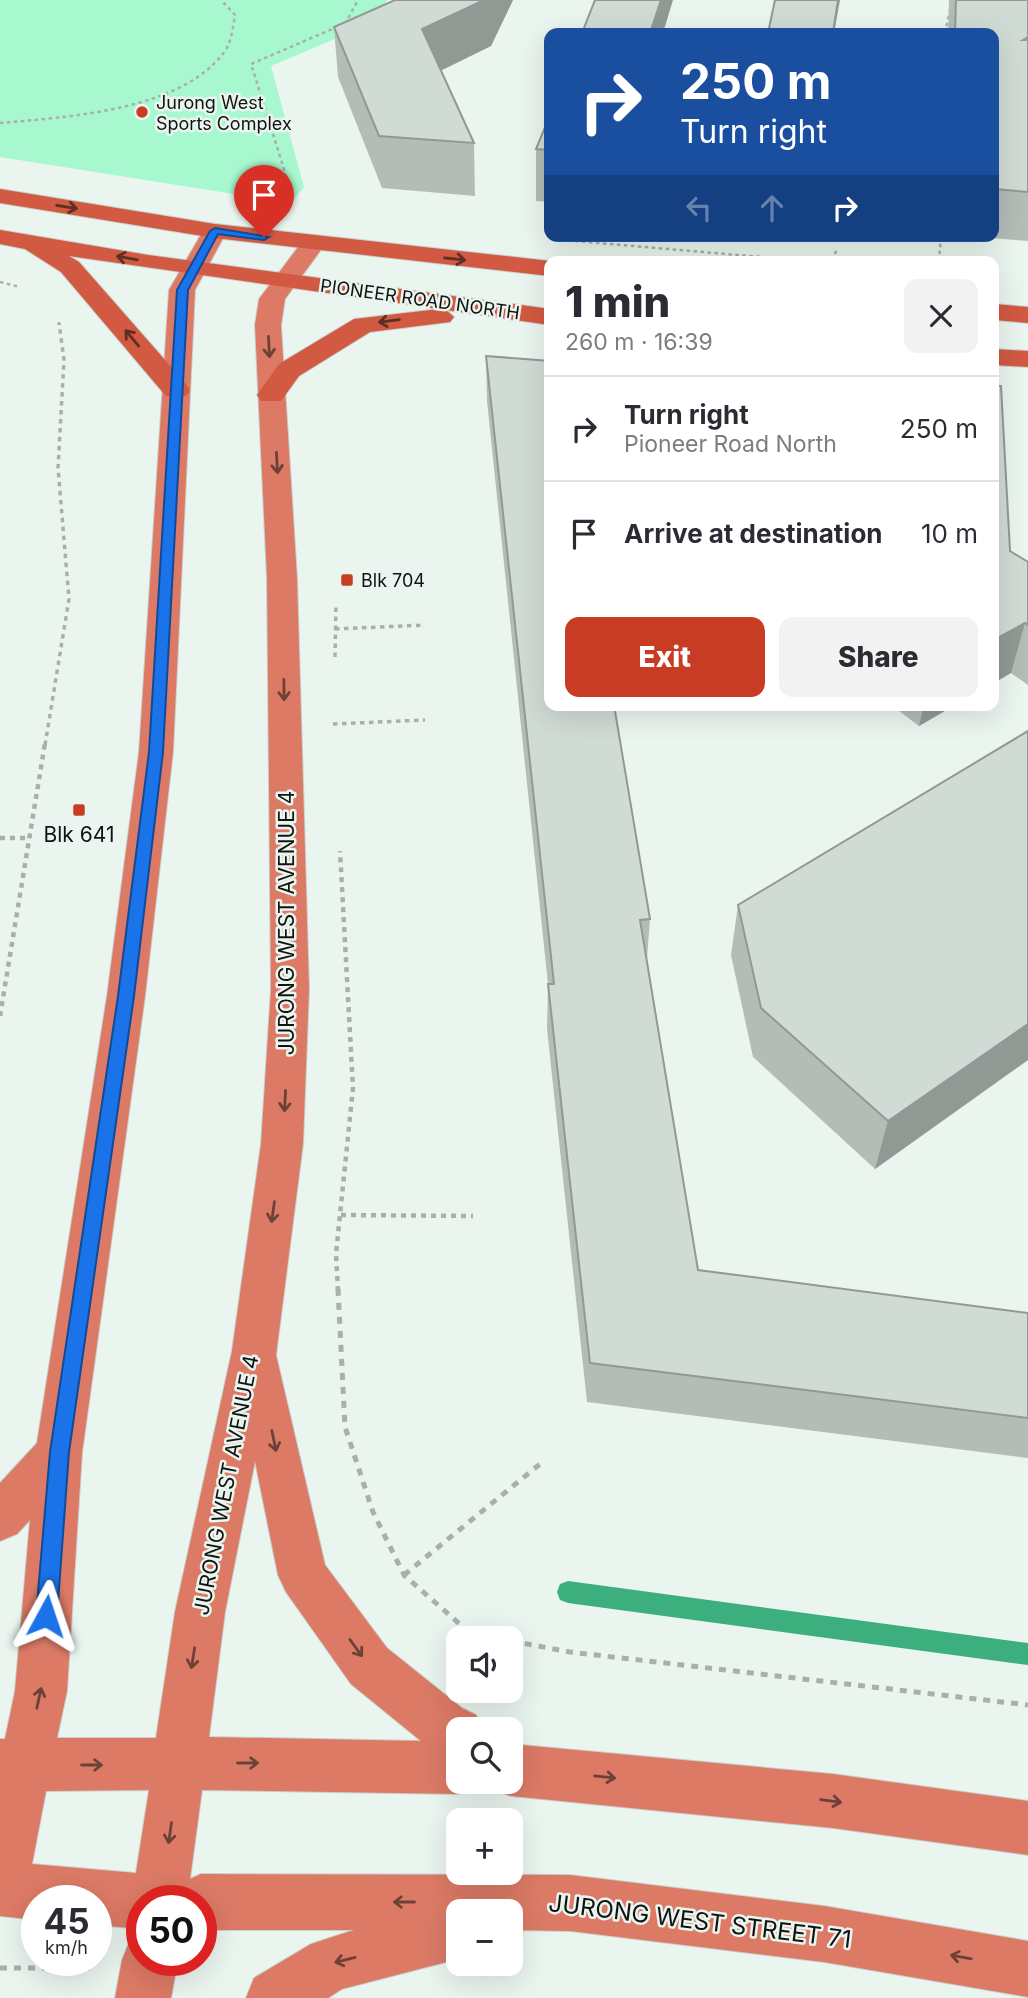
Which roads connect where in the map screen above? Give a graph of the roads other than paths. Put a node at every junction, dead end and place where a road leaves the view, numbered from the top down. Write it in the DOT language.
graph roads {
  1 [pos="0,197"];
  2 [pos="215,231"];
  3 [pos="0,237"];
  4 [pos="26,241"];
  5 [pos="314,243"];
  6 [pos="195,268"];
  7 [pos="544,269"];
  8 [pos="287,279"];
  9 [pos="999,312"];
  10 [pos="1028,315"];
  11 [pos="540,316"];
  12 [pos="999,356"];
  13 [pos="1028,359"];
  14 [pos="176,390"];
  15 [pos="271,395"];
  16 [pos="254,1351"];
  17 [pos="59,1452"];
  18 [pos="0,1518"];
  19 [pos="446,1727"];
  20 [pos="12,1764"];
  21 [pos="179,1765"];
  22 [pos="523,1766"];
  23 [pos="446,1768"];
  24 [pos="1028,1829"];
  25 [pos="162,1885"];
  26 [pos="0,1887"];
  27 [pos="126,1899"];
  28 [pos="217,1902"];
  29 [pos="570,1902"];
  30 [pos="523,1915"];
  31 [pos="446,1934"];
  32 [pos="1028,1969"];
  33 [pos="147,1976"];
  34 [pos="143,1998"];
  35 [pos="274,1998"];
  1 -- 2 [label="main road, PIONEER ROAD NORTH, one-way"];
  2 -- 5 [label="main road, PIONEER ROAD NORTH"];
  2 -- 6 [label="main road"];
  3 -- 4 [label="main road, PIONEER ROAD NORTH"];
  6 -- 4 [label="main road, PIONEER ROAD NORTH, one-way"];
  14 -- 4 [label="main road, one-way"];
  5 -- 7 [label="main road, PIONEER ROAD NORTH, one-way"];
  5 -- 8 [label="main road, JURONG WEST AVENUE 4"];
  6 -- 8 [label="main road, PIONEER ROAD NORTH"];
  6 -- 14 [label="main road"];
  8 -- 11 [label="main road, PIONEER ROAD NORTH"];
  8 -- 15 [label="main road, JURONG WEST AVENUE 4, one-way"];
  9 -- 10 [label="main road"];
  11 -- 15 [label="main road, one-way"];
  12 -- 13 [label="main road"];
  14 -- 17 [label="main road"];
  15 -- 16 [label="main road, JURONG WEST AVENUE 4, one-way"];
  16 -- 19 [label="main road, one-way"];
  16 -- 21 [label="main road, JURONG WEST AVENUE 4, one-way"];
  17 -- 18 [label="main road"];
  20 -- 17 [label="main road, one-way"];
  20 -- 21 [label="main road, one-way"];
  20 -- 26 [label="main road"];
  21 -- 23 [label="main road, one-way"];
  21 -- 25 [label="main road, JURONG WEST AVENUE 4, one-way"];
  22 -- 24 [label="main road, one-way"];
  26 -- 27 [label="main road"];
  29 -- 28 [label="main road, JURONG WEST STREET 71, one-way"];
  29 -- 30 [label="main road"];
  32 -- 29 [label="main road, JURONG WEST STREET 71, one-way"];
  31 -- 35 [label="main road, one-way"];
  33 -- 34 [label="main road"];
}
